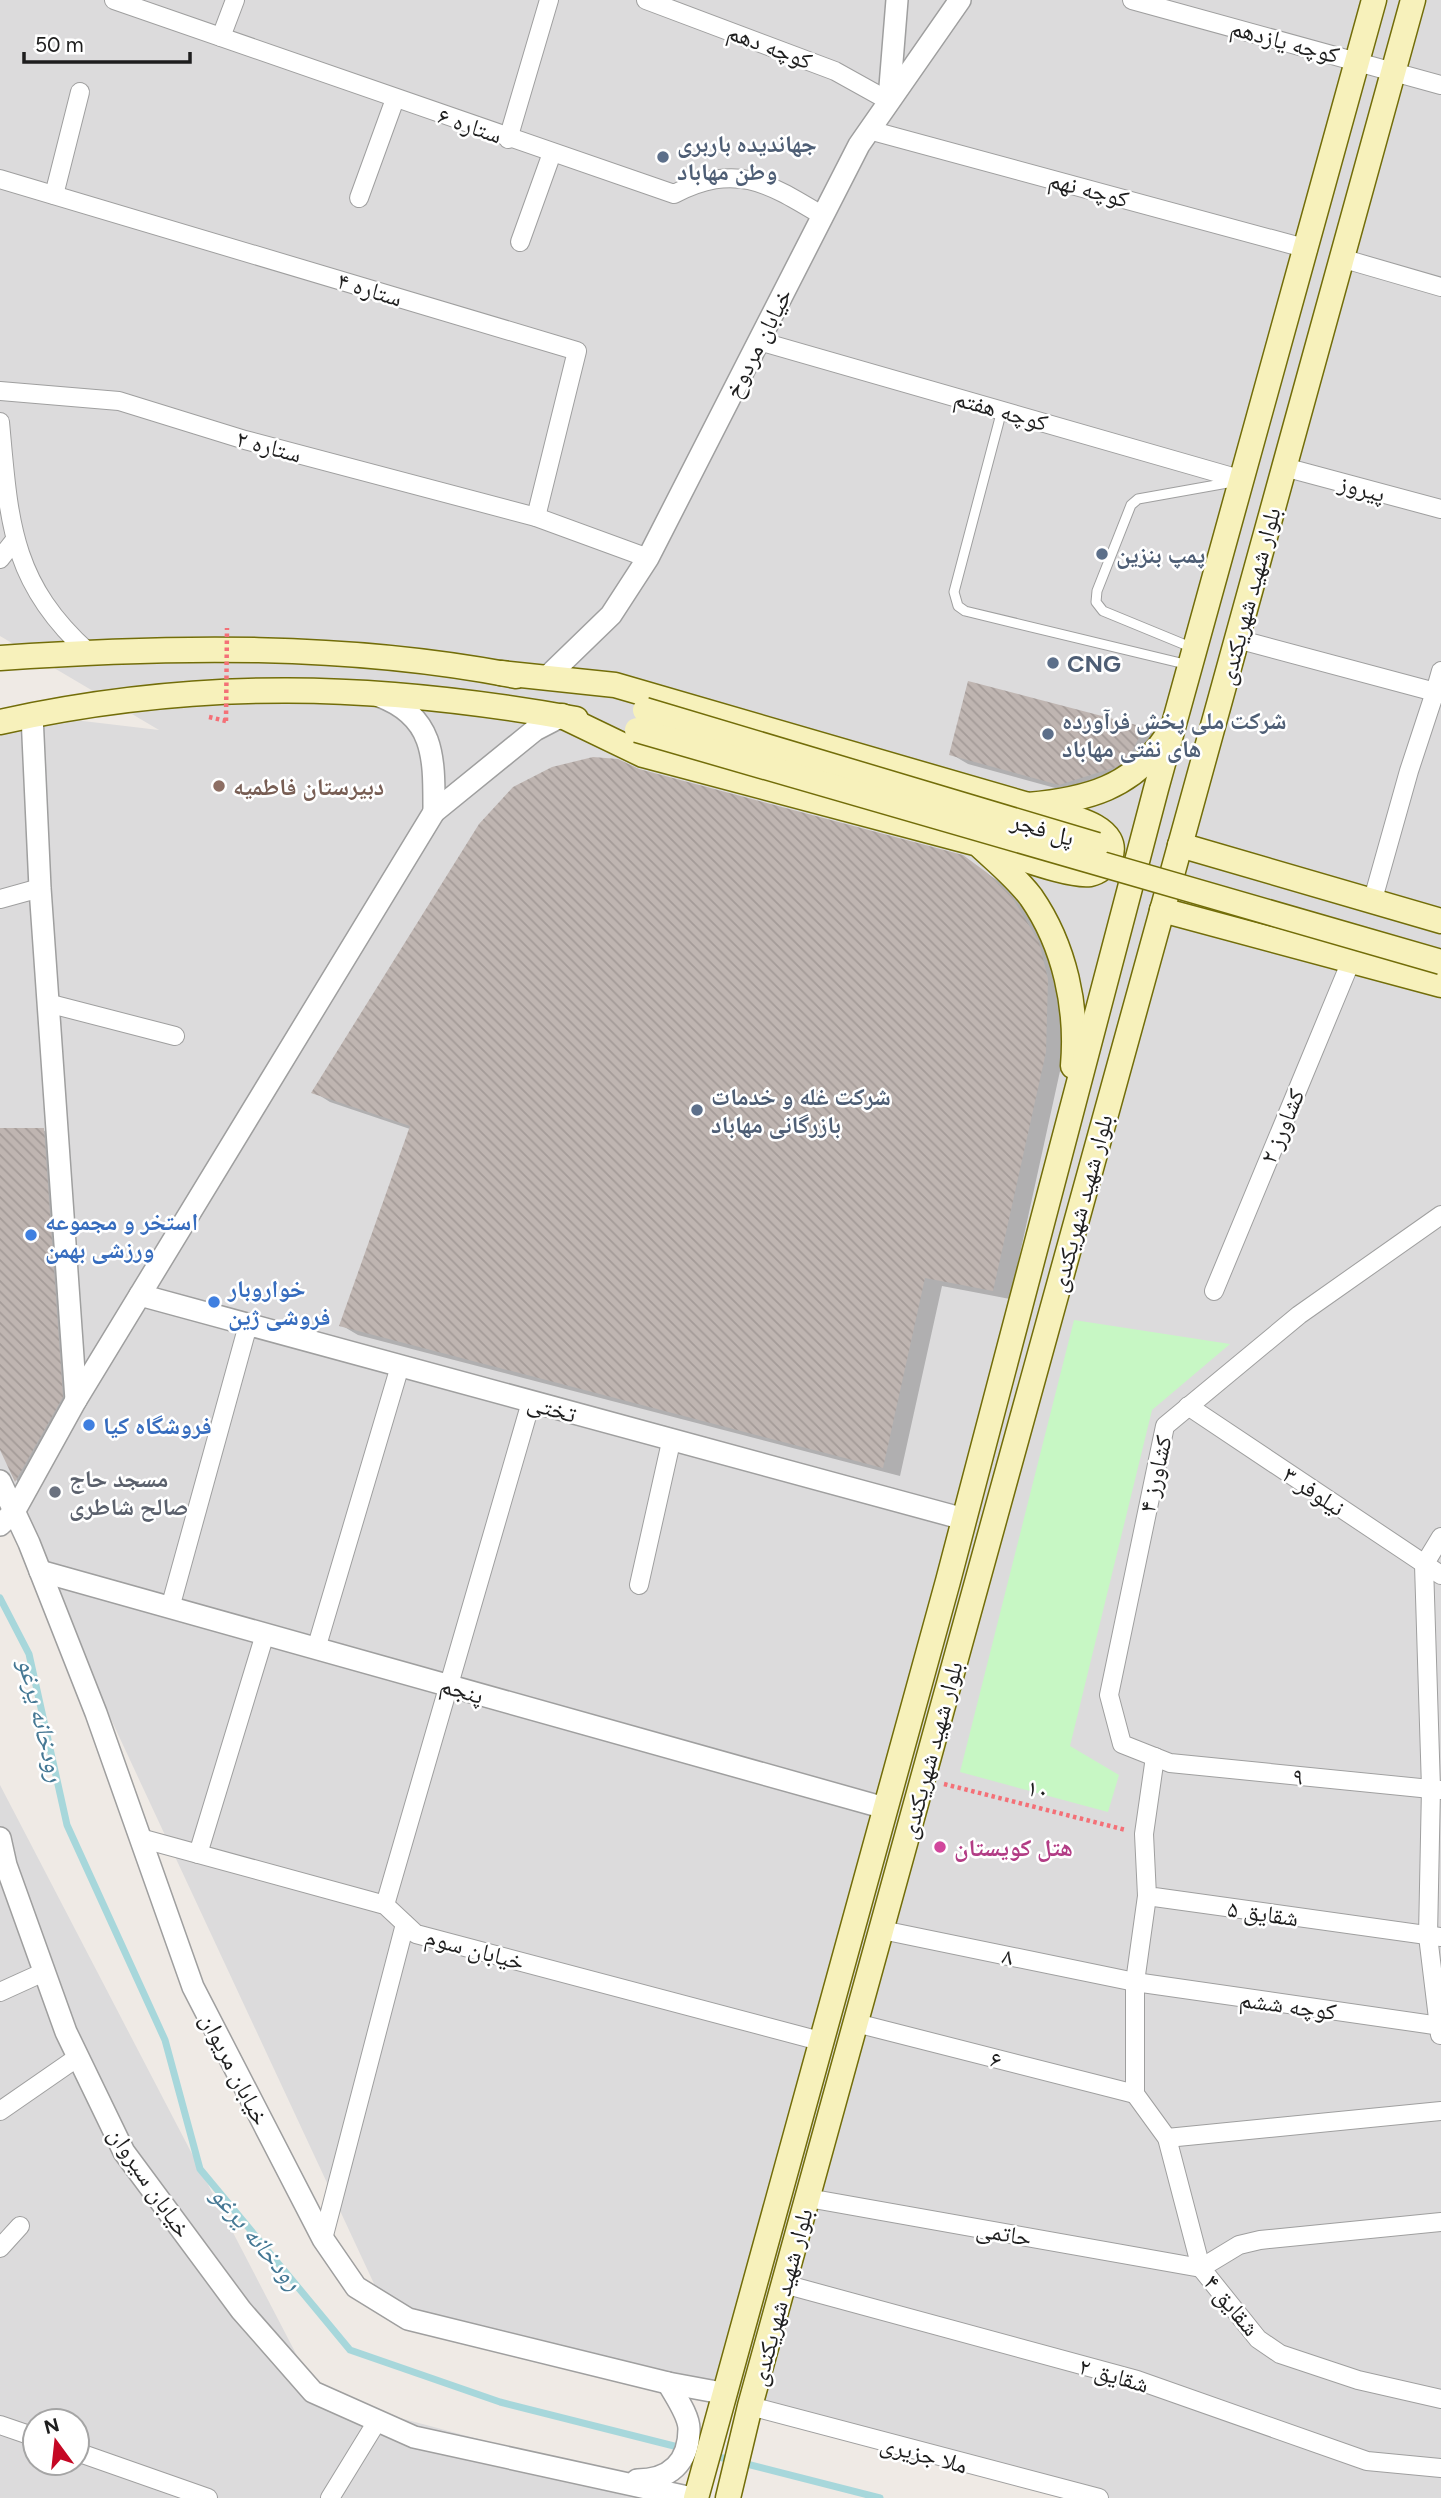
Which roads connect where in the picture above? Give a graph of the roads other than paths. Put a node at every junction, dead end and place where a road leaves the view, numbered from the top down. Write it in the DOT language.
graph roads {
  1 [pos="114,0"];
  2 [pos="235,0"];
  3 [pos="549,0"];
  4 [pos="646,0"];
  5 [pos="897,0"];
  6 [pos="960,0"];
  7 [pos="1132,0"];
  8 [pos="1374,0"];
  9 [pos="1413,0"];
  10 [pos="221,37"];
  11 [pos="1358,61"];
  12 [pos="1393,70"];
  13 [pos="1441,85"];
  14 [pos="80,92"];
  15 [pos="395,99"];
  16 [pos="889,101"];
  17 [pos="869,130"];
  18 [pos="508,139"];
  19 [pos="552,153"];
  20 [pos="0,179"];
  21 [pos="54,195"];
  22 [pos="359,198"];
  23 [pos="823,216"];
  24 [pos="520,242"];
  25 [pos="1308,248"];
  26 [pos="1341,258"];
  27 [pos="1441,287"];
  28 [pos="759,341"];
  29 [pos="0,391"];
  30 [pos="1002,411"];
  31 [pos="0,422"];
  32 [pos="1284,467"];
  33 [pos="1243,480"];
  34 [pos="1441,509"];
  35 [pos="4,511"];
  36 [pos="536,517"];
  37 [pos="14,541"];
  38 [pos="648,558"];
  39 [pos="0,559"];
  40 [pos="1237,639"];
  41 [pos="88,652"];
  42 [pos="1193,657"];
  43 [pos="0,658"];
  44 [pos="1441,671"];
  45 [pos="501,673"];
  46 [pos="546,678"];
  47 [pos="364,691"];
  48 [pos="1438,693"];
  49 [pos="32,715"];
  50 [pos="562,716"];
  51 [pos="641,720"];
  52 [pos="0,722"];
  53 [pos="1175,724"];
  54 [pos="1028,805"];
  55 [pos="434,812"];
  56 [pos="978,844"];
  57 [pos="1180,845"];
  58 [pos="40,888"];
  59 [pos="0,900"];
  60 [pos="1373,900"];
  61 [pos="1162,910"];
  62 [pos="1441,921"];
  63 [pos="1441,945"];
  64 [pos="1351,961"];
  65 [pos="1441,962"];
  66 [pos="1441,985"];
  67 [pos="51,1004"];
  68 [pos="175,1036"];
  69 [pos="1068,1125"];
  70 [pos="1441,1215"];
  71 [pos="1214,1291"];
  72 [pos="140,1295"];
  73 [pos="248,1325"];
  74 [pos="400,1366"];
  75 [pos="76,1400"];
  76 [pos="531,1402"];
  77 [pos="1188,1406"];
  78 [pos="671,1442"];
  79 [pos="0,1481"];
  80 [pos="7,1519"];
  81 [pos="964,1520"];
  82 [pos="1441,1536"];
  83 [pos="1424,1565"];
  84 [pos="40,1571"];
  85 [pos="1441,1576"];
  86 [pos="639,1585"];
  87 [pos="170,1608"];
  88 [pos="265,1634"];
  89 [pos="316,1648"];
  90 [pos="448,1686"];
  91 [pos="1156,1757"];
  92 [pos="1436,1789"];
  93 [pos="885,1808"];
  94 [pos="0,1838"];
  95 [pos="140,1838"];
  96 [pos="198,1854"];
  97 [pos="1147,1896"];
  98 [pos="385,1905"];
  99 [pos="405,1924"];
  100 [pos="881,1930"];
  101 [pos="1434,1936"];
  102 [pos="44,1972"];
  103 [pos="1135,1982"];
  104 [pos="0,1992"];
  105 [pos="856,2023"];
  106 [pos="1440,2030"];
  107 [pos="820,2041"];
  108 [pos="78,2057"];
  109 [pos="1135,2094"];
  110 [pos="0,2111"];
  111 [pos="1441,2111"];
  112 [pos="1167,2137"];
  113 [pos="808,2198"];
  114 [pos="1441,2222"];
  115 [pos="20,2226"];
  116 [pos="323,2239"];
  117 [pos="0,2248"];
  118 [pos="1201,2268"];
  119 [pos="784,2284"];
  120 [pos="668,2383"];
  121 [pos="722,2393"];
  122 [pos="1441,2399"];
  123 [pos="750,2406"];
  124 [pos="376,2423"];
  125 [pos="0,2425"];
  126 [pos="21,2432"];
  127 [pos="91,2457"];
  128 [pos="1441,2468"];
  129 [pos="612,2480"];
  130 [pos="696,2491"];
  131 [pos="730,2492"];
  132 [pos="208,2498"];
  133 [pos="330,2498"];
  134 [pos="1099,2498"];
  1 -- 10 [label="street, ستاره ۶"];
  2 -- 10 [label="street"];
  3 -- 18 [label="street"];
  4 -- 16 [label="street, کوچه دهم"];
  5 -- 16 [label="street"];
  6 -- 16 [label="street, خیابان مردوخ"];
  7 -- 11 [label="street, کوچه یازدهم"];
  8 -- 11 [label="main road, بلوار شهید شهریکندی"];
  9 -- 12 [label="main road, بلوار شهید شهریکندی"];
  10 -- 15 [label="street, ستاره ۶"];
  11 -- 12 [label="street, کوچه یازدهم"];
  11 -- 25 [label="main road, بلوار شهید شهریکندی"];
  12 -- 13 [label="street, کوچه یازدهم"];
  12 -- 26 [label="main road, بلوار شهید شهریکندی"];
  14 -- 21 [label="street"];
  15 -- 18 [label="street, ستاره ۶"];
  15 -- 22 [label="street"];
  16 -- 17 [label="street, خیابان مردوخ"];
  17 -- 23 [label="street, خیابان مردوخ"];
  17 -- 25 [label="street, کوچه نهم"];
  18 -- 19 [label="street, ستاره ۶"];
  19 -- 23 [label="street, ستاره ۶"];
  19 -- 24 [label="street"];
  20 -- 21 [label="street, ستاره ۴"];
  21 -- 36 [label="street, ستاره ۴"];
  23 -- 28 [label="street, خیابان مردوخ"];
  25 -- 33 [label="main road, بلوار شهید شهریکندی"];
  26 -- 27 [label="street"];
  26 -- 32 [label="main road, بلوار شهید شهریکندی"];
  28 -- 30 [label="street, کوچه هفتم"];
  28 -- 38 [label="street, خیابان مردوخ"];
  29 -- 36 [label="street, ستاره ۲"];
  30 -- 33 [label="street, کوچه هفتم"];
  30 -- 42 [label="lane"];
  31 -- 35 [label="street"];
  32 -- 34 [label="street, پیروز"];
  32 -- 40 [label="main road, بلوار شهید شهریکندی"];
  33 -- 42 [label="main road, بلوار شهید شهریکندی"];
  33 -- 42 [label="lane"];
  35 -- 37 [label="street"];
  36 -- 38 [label="street, ستاره ۲"];
  37 -- 39 [label="street"];
  37 -- 41 [label="street"];
  38 -- 46 [label="street, خیابان مردوخ"];
  40 -- 48 [label="street"];
  40 -- 57 [label="main road, بلوار شهید شهریکندی"];
  41 -- 43 [label="main road"];
  41 -- 45 [label="main road"];
  42 -- 53 [label="main road, بلوار شهید شهریکندی"];
  44 -- 48 [label="street"];
  45 -- 46 [label="main road"];
  45 -- 51 [label="main road"];
  46 -- 54 [label="main road"];
  47 -- 49 [label="main road"];
  47 -- 50 [label="main road"];
  47 -- 55 [label="street"];
  48 -- 60 [label="street"];
  49 -- 52 [label="main road"];
  49 -- 58 [label="street"];
  50 -- 51 [label="main road"];
  50 -- 55 [label="street"];
  50 -- 56 [label="main road"];
  51 -- 63 [label="main road, پل فجر, bridge"];
  51 -- 65 [label="main road, bridge"];
  53 -- 54 [label="main road"];
  53 -- 69 [label="main road, بلوار شهید شهریکندی"];
  54 -- 56 [label="main road"];
  55 -- 72 [label="street"];
  56 -- 69 [label="main road"];
  57 -- 60 [label="main road"];
  57 -- 61 [label="main road, بلوار شهید شهریکندی"];
  58 -- 59 [label="street"];
  58 -- 67 [label="street"];
  60 -- 62 [label="main road"];
  61 -- 64 [label="main road"];
  61 -- 100 [label="main road, بلوار شهید شهریکندی"];
  64 -- 66 [label="main road"];
  64 -- 71 [label="street, کشاورز ۲"];
  67 -- 68 [label="street"];
  67 -- 75 [label="street"];
  69 -- 81 [label="main road, بلوار شهید شهریکندی"];
  70 -- 77 [label="street, کشاورز ۴"];
  72 -- 73 [label="street, تختی"];
  72 -- 75 [label="street"];
  73 -- 74 [label="street, تختی"];
  73 -- 87 [label="street"];
  74 -- 76 [label="street, تختی"];
  74 -- 89 [label="street"];
  75 -- 80 [label="street"];
  76 -- 78 [label="street, تختی"];
  76 -- 90 [label="street"];
  77 -- 83 [label="street, نیلوفر ۳"];
  77 -- 91 [label="street, کشاورز ۴"];
  78 -- 81 [label="street, تختی"];
  78 -- 86 [label="street"];
  79 -- 80 [label="street, خیابان مریوان"];
  80 -- 84 [label="street, خیابان مریوان"];
  81 -- 93 [label="main road, بلوار شهید شهریکندی"];
  82 -- 83 [label="street"];
  83 -- 85 [label="street, نیلوفر ۳"];
  83 -- 92 [label="street"];
  84 -- 87 [label="street, پنجم"];
  84 -- 95 [label="street, خیابان مریوان"];
  87 -- 88 [label="street, پنجم"];
  88 -- 89 [label="street, پنجم"];
  88 -- 96 [label="street"];
  89 -- 90 [label="street, پنجم"];
  90 -- 93 [label="street, پنجم"];
  90 -- 98 [label="street"];
  91 -- 92 [label="street, ۹"];
  91 -- 97 [label="street"];
  92 -- 101 [label="street"];
  93 -- 107 [label="main road, بلوار شهید شهریکندی"];
  94 -- 102 [label="street, خیابان سیروان"];
  95 -- 96 [label="street, خیابان سوم"];
  95 -- 116 [label="street, خیابان مریوان"];
  96 -- 98 [label="street, خیابان سوم"];
  97 -- 101 [label="street, شقایق ۵"];
  97 -- 103 [label="street"];
  98 -- 99 [label="street, خیابان سوم"];
  99 -- 107 [label="street, خیابان سوم"];
  99 -- 116 [label="street"];
  100 -- 103 [label="street, ۸"];
  100 -- 105 [label="main road, بلوار شهید شهریکندی"];
  101 -- 106 [label="street"];
  102 -- 104 [label="street"];
  102 -- 108 [label="street, خیابان سیروان"];
  103 -- 106 [label="street, کوچه ششم"];
  103 -- 109 [label="street"];
  105 -- 109 [label="street, ۶"];
  105 -- 113 [label="main road, بلوار شهید شهریکندی"];
  107 -- 121 [label="main road, بلوار شهید شهریکندی"];
  108 -- 110 [label="street"];
  108 -- 124 [label="street, خیابان سیروان"];
  109 -- 112 [label="street, شقایق ۴"];
  111 -- 112 [label="street"];
  112 -- 118 [label="street, شقایق ۴"];
  113 -- 118 [label="street, حاتمی"];
  113 -- 119 [label="main road, بلوار شهید شهریکندی"];
  114 -- 118 [label="street"];
  115 -- 117 [label="street"];
  116 -- 120 [label="street, خیابان مریوان"];
  118 -- 122 [label="street, شقایق ۴"];
  119 -- 123 [label="main road, بلوار شهید شهریکندی"];
  119 -- 128 [label="street, شقایق ۲"];
  120 -- 121 [label="street, خیابان مریوان"];
  120 -- 129 [label="street"];
  121 -- 130 [label="main road, بلوار شهید شهریکندی"];
  123 -- 131 [label="main road, بلوار شهید شهریکندی"];
  123 -- 134 [label="street, ملا جزیری"];
  124 -- 129 [label="street, خیابان سیروان"];
  124 -- 133 [label="street"];
  125 -- 126 [label="street"];
  127 -- 132 [label="street"];
  129 -- 130 [label="street"];
}
